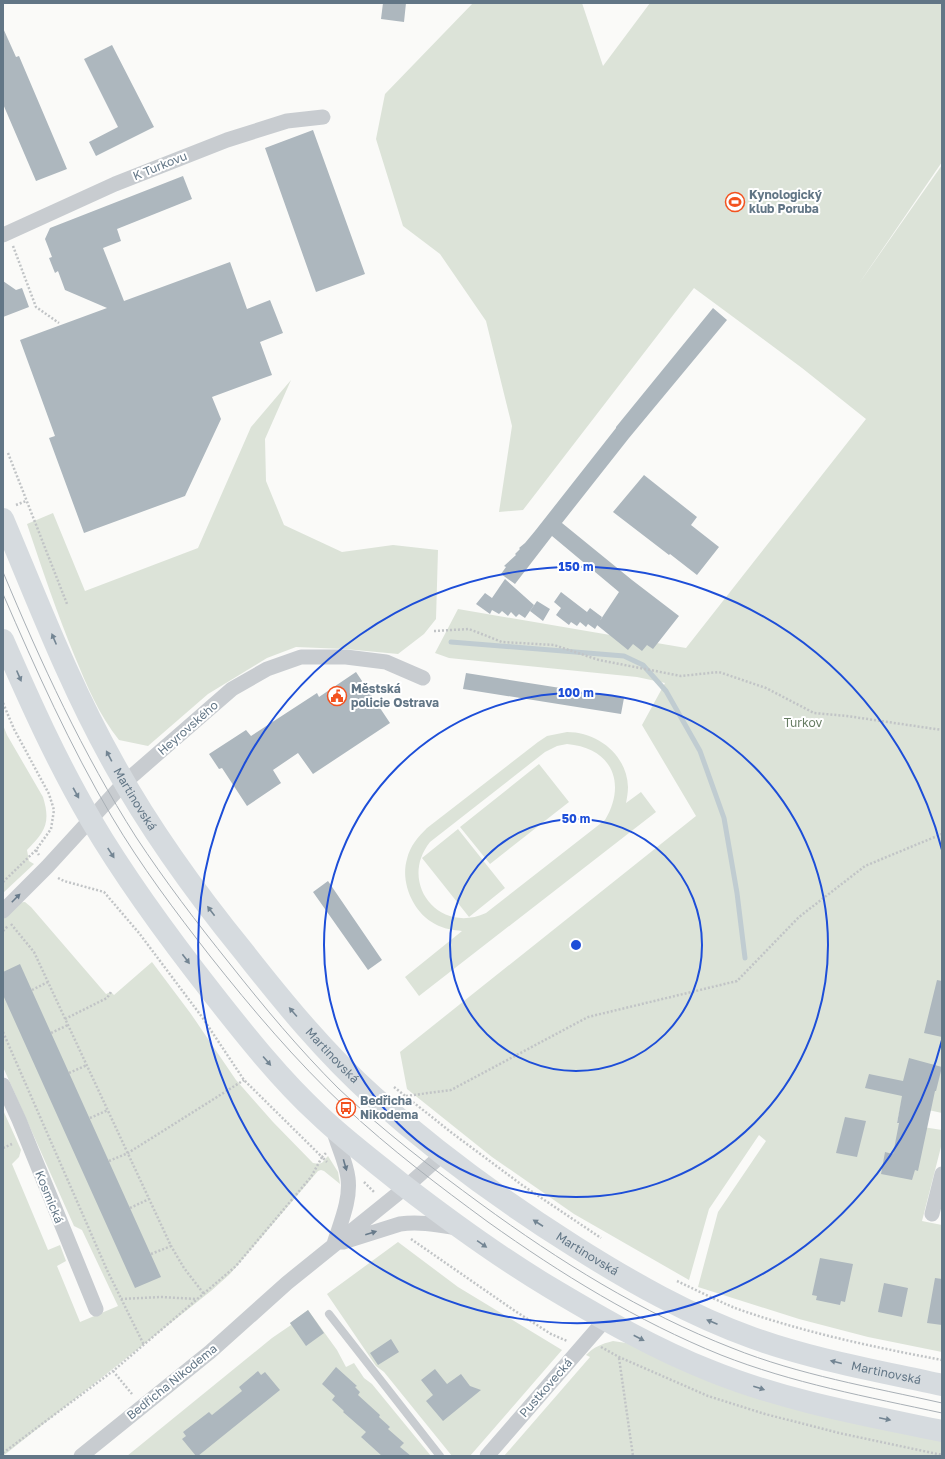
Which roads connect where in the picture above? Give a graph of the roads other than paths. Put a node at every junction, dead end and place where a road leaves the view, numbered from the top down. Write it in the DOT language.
graph roads {
  1 [pos="323,117"];
  2 [pos="6,234"];
  3 [pos="3,519"];
  4 [pos="3,640"];
  5 [pos="423,678"];
  6 [pos="124,783"];
  7 [pos="91,820"];
  8 [pos="7,917"];
  9 [pos="3,1085"];
  10 [pos="334,1134"];
  11 [pos="443,1154"];
  12 [pos="942,1174"];
  13 [pos="406,1187"];
  14 [pos="932,1214"];
  15 [pos="460,1229"];
  16 [pos="334,1244"];
  17 [pos="96,1308"];
  18 [pos="329,1314"];
  19 [pos="605,1320"];
  20 [pos="942,1385"];
  21 [pos="942,1431"];
  22 [pos="81,1456"];
  23 [pos="440,1456"];
  24 [pos="487,1456"];
  1 -- 2 [label="street, K Turkovu"];
  6 -- 3 [label="street, Martinovská, one-way"];
  4 -- 7 [label="street, one-way"];
  5 -- 6 [label="street, Heyrovského"];
  6 -- 7 [label="street, Heyrovského"];
  11 -- 6 [label="street, Martinovská, one-way"];
  8 -- 7 [label="street, Heyrovského, one-way"];
  7 -- 10 [label="street, one-way"];
  9 -- 17 [label="street, Kosmická"];
  10 -- 13 [label="street"];
  10 -- 16 [label="street, one-way"];
  11 -- 13 [label="street, Bedřicha Nikodema"];
  20 -- 11 [label="street, Martinovská, one-way"];
  12 -- 14 [label="street"];
  13 -- 15 [label="street"];
  13 -- 16 [label="street, Bedřicha Nikodema"];
  16 -- 15 [label="street, Bedřicha Nikodema, one-way"];
  15 -- 19 [label="street, one-way"];
  16 -- 22 [label="street, Bedřicha Nikodema"];
  18 -- 23 [label="lane"];
  19 -- 21 [label="street, one-way"];
  19 -- 24 [label="street, Pustkovecká"];
}
